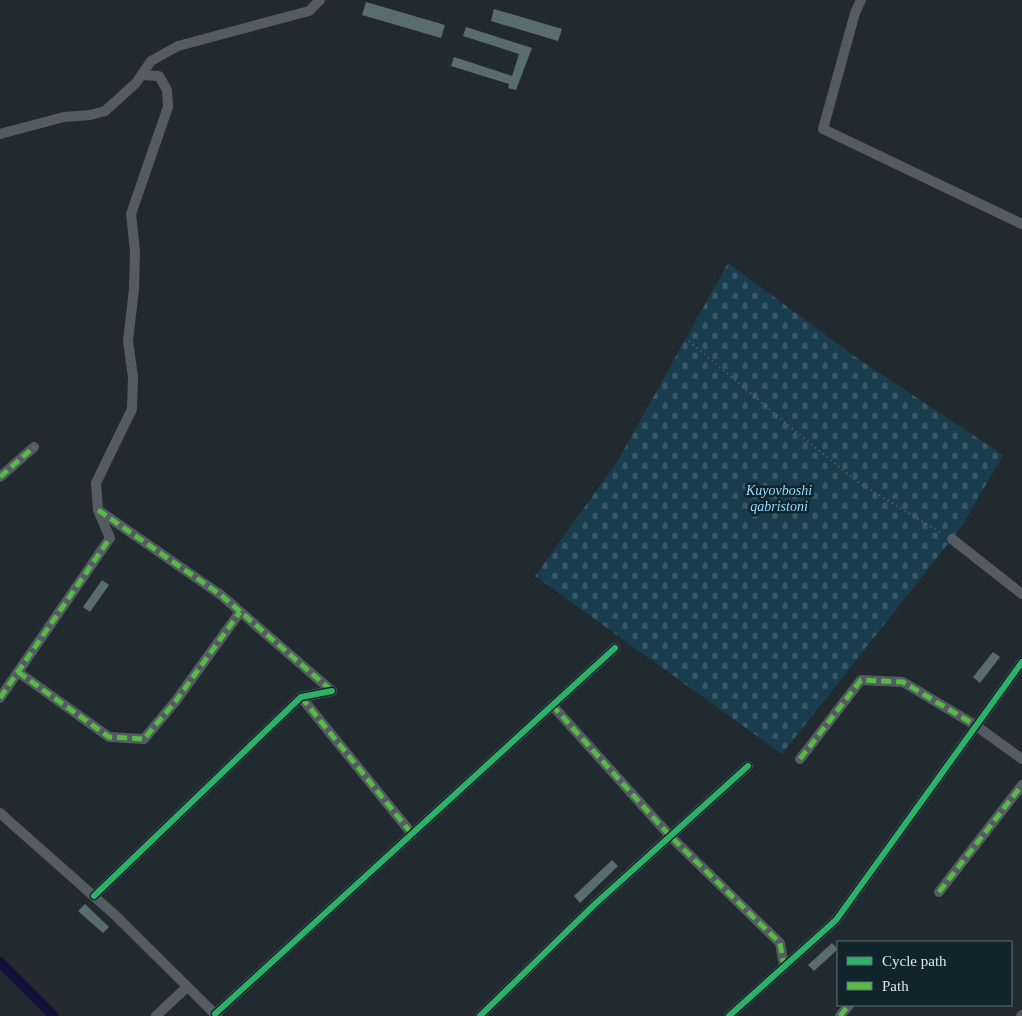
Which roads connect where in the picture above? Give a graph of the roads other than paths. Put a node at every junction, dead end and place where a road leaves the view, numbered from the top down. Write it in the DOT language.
graph roads {
  1 [pos="320,0"];
  2 [pos="861,0"];
  3 [pos="142,74"];
  4 [pos="0,134"];
  5 [pos="1022,224"];
  6 [pos="34,448"];
  7 [pos="0,477"];
  8 [pos="98,510"];
  9 [pos="952,539"];
  10 [pos="1022,594"];
  11 [pos="240,612"];
  12 [pos="615,648"];
  13 [pos="1022,662"];
  14 [pos="18,672"];
  15 [pos="301,697"];
  16 [pos="0,698"];
  17 [pos="552,705"];
  18 [pos="975,725"];
  19 [pos="800,758"];
  20 [pos="1022,759"];
  21 [pos="748,766"];
  22 [pos="1022,785"];
  23 [pos="0,813"];
  24 [pos="412,834"];
  25 [pos="670,836"];
  26 [pos="939,892"];
  27 [pos="94,896"];
  28 [pos="784,966"];
  29 [pos="187,987"];
  30 [pos="848,1006"];
  31 [pos="216,1015"];
  32 [pos="156,1016"];
  33 [pos="480,1016"];
  34 [pos="729,1016"];
  35 [pos="840,1016"];
  1 -- 3 [label="street"];
  2 -- 5 [label="street"];
  3 -- 4 [label="street"];
  3 -- 8 [label="street"];
  6 -- 7 [label="street"];
  8 -- 11 [label="street"];
  8 -- 14 [label="street"];
  9 -- 10 [label="street"];
  11 -- 14 [label="street"];
  11 -- 15 [label="street"];
  12 -- 17 [label="street"];
  13 -- 18 [label="street"];
  14 -- 16 [label="street"];
  15 -- 24 [label="street"];
  15 -- 27 [label="street"];
  17 -- 24 [label="street"];
  17 -- 25 [label="street"];
  18 -- 19 [label="street"];
  18 -- 20 [label="street"];
  18 -- 28 [label="street"];
  21 -- 25 [label="street"];
  22 -- 26 [label="street"];
  23 -- 27 [label="street"];
  24 -- 31 [label="street"];
  25 -- 28 [label="street"];
  25 -- 33 [label="street"];
  27 -- 29 [label="street"];
  28 -- 34 [label="street"];
  29 -- 31 [label="street"];
  29 -- 32 [label="street"];
  30 -- 35 [label="street"];
}
